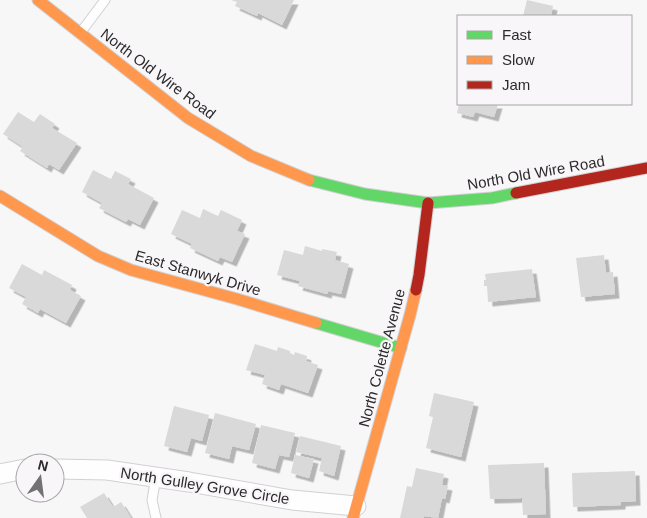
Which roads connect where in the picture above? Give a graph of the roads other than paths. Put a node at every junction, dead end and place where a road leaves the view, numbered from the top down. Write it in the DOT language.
graph roads {
  1 [pos="38,0"];
  2 [pos="105,0"];
  3 [pos="80,34"];
  4 [pos="647,168"];
  5 [pos="0,196"];
  6 [pos="428,203"];
  7 [pos="401,348"];
  8 [pos="65,469"];
  9 [pos="15,470"];
  10 [pos="0,474"];
  11 [pos="156,477"];
  12 [pos="355,512"];
  13 [pos="156,518"];
  1 -- 3 [label="street, North Old Wire Road"];
  2 -- 3 [label="lane"];
  3 -- 6 [label="street, North Old Wire Road"];
  4 -- 6 [label="street, North Old Wire Road"];
  5 -- 7 [label="street, East Stanwyk Drive"];
  6 -- 7 [label="street, North Colette Avenue"];
  7 -- 12 [label="street, North Colette Avenue"];
  8 -- 11 [label="street, North Gulley Grove Circle"];
  9 -- 10 [label="street"];
  11 -- 12 [label="street, North Gulley Grove Circle"];
  11 -- 13 [label="lane"];
}
